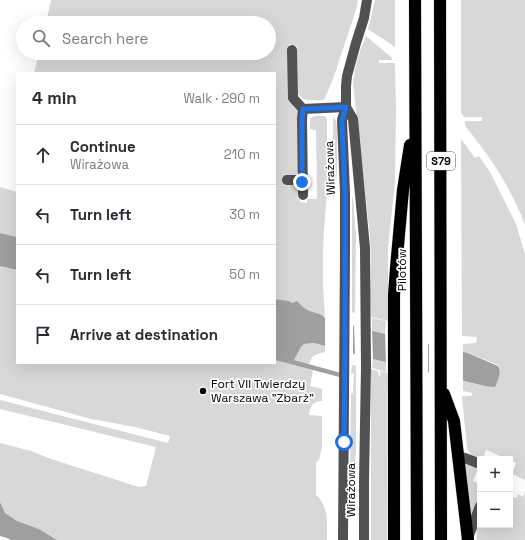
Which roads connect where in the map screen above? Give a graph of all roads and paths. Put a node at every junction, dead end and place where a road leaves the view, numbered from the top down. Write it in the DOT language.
graph roads {
  1 [pos="367,0"];
  2 [pos="415,0"];
  3 [pos="440,0"];
  4 [pos="292,50"];
  5 [pos="346,107"];
  6 [pos="303,109"];
  7 [pos="416,112"];
  8 [pos="287,180"];
  9 [pos="302,180"];
  10 [pos="303,195"];
  11 [pos="441,386"];
  12 [pos="458,457"];
  13 [pos="477,463"];
  14 [pos="477,514"];
  15 [pos="468,539"];
  16 [pos="343,540"];
  17 [pos="364,540"];
  18 [pos="394,540"];
  19 [pos="417,540"];
  20 [pos="441,540"];
  1 -- 5 [label="street, Wirażowa"];
  2 -- 7 [label="highway, Pilotów / S79"];
  3 -- 11 [label="highway, S79"];
  4 -- 6 [label="street"];
  5 -- 6 [label="street"];
  5 -- 16 [label="street, Wirażowa"];
  5 -- 17 [label="street, Wirażowa"];
  6 -- 9 [label="street"];
  7 -- 18 [label="highway"];
  7 -- 19 [label="highway, Pilotów / S79"];
  8 -- 9 [label="street"];
  9 -- 10 [label="street"];
  11 -- 12 [label="highway"];
  11 -- 20 [label="highway, S79"];
  12 -- 13 [label="street"];
  12 -- 15 [label="highway"];
  14 -- 15 [label="street"];
}
